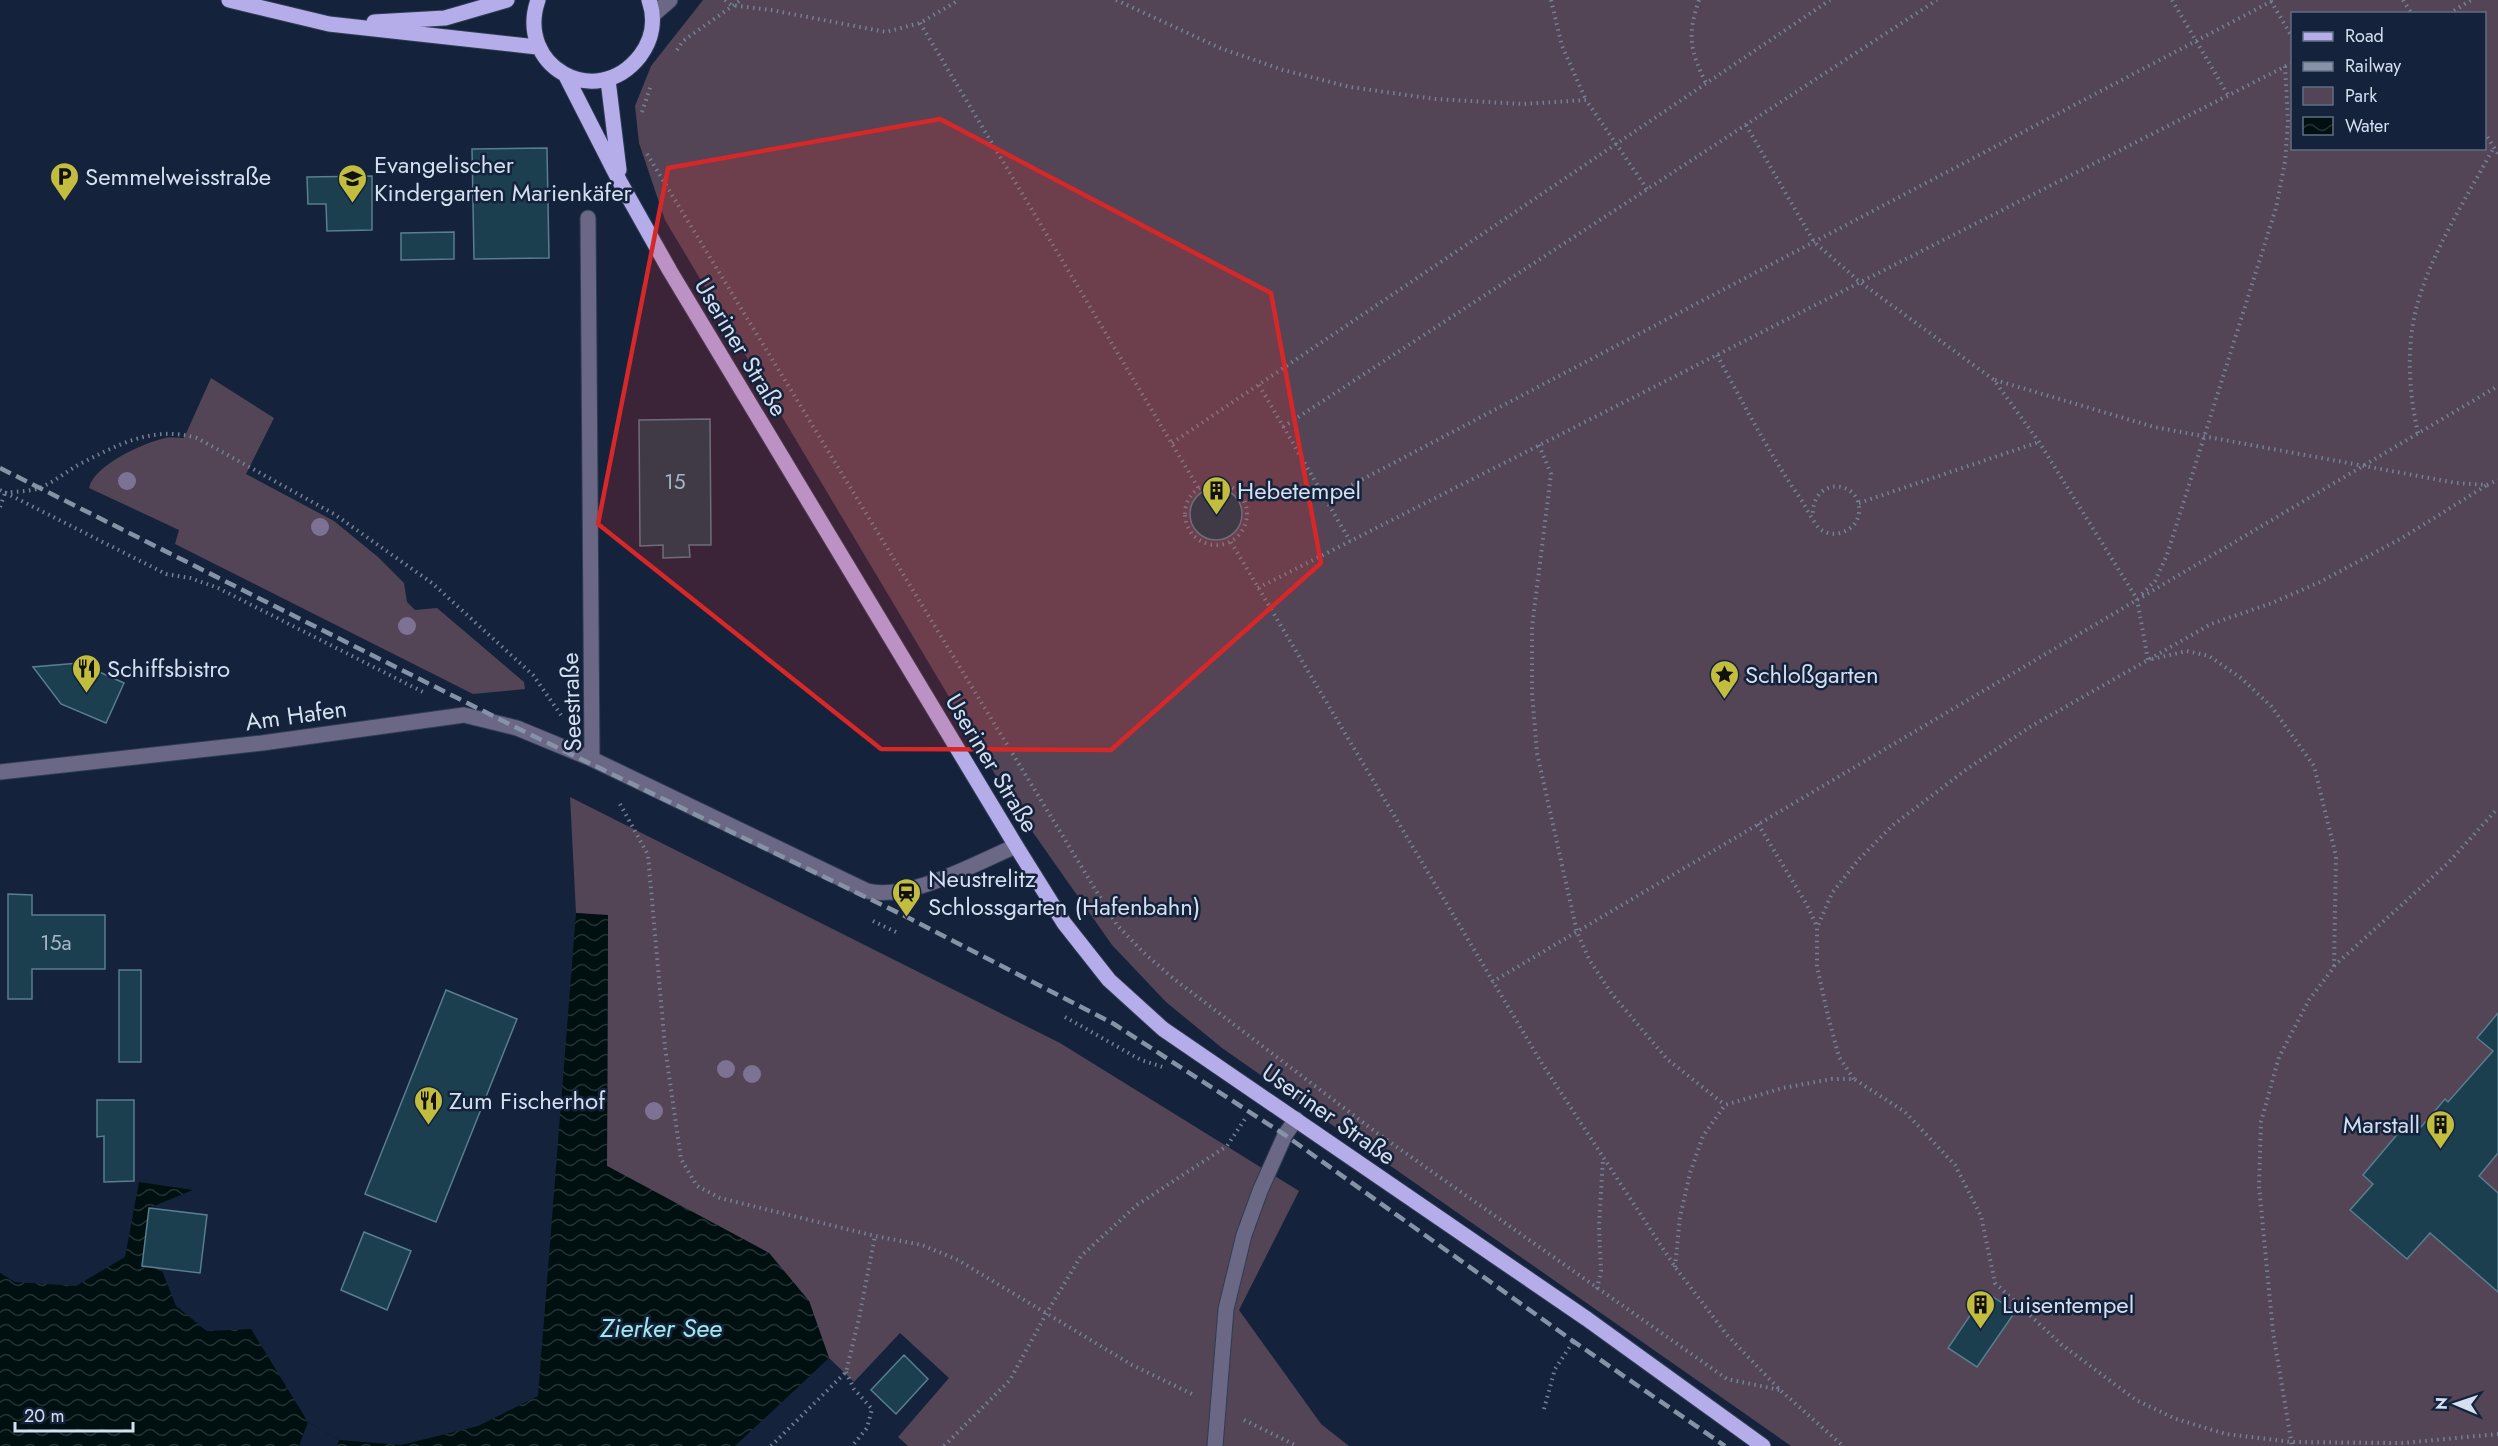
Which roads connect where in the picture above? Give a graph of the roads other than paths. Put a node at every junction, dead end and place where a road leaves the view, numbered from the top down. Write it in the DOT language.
graph roads {
  1 [pos="229,0"];
  2 [pos="507,0"];
  3 [pos="538,0"];
  4 [pos="670,0"];
  5 [pos="651,7"];
  6 [pos="329,24"];
  7 [pos="537,46"];
  8 [pos="566,76"];
  9 [pos="608,80"];
  10 [pos="620,182"];
  11 [pos="588,218"];
  12 [pos="591,759"];
  13 [pos="0,772"];
  14 [pos="1016,846"];
  15 [pos="1296,1119"];
  16 [pos="1215,1446"];
  17 [pos="1763,1446"];
  1 -- 6 [label="main road"];
  2 -- 6 [label="main road"];
  3 -- 7 [label="main road"];
  4 -- 5 [label="street"];
  5 -- 9 [label="main road"];
  6 -- 7 [label="main road"];
  7 -- 8 [label="main road"];
  8 -- 9 [label="main road"];
  8 -- 10 [label="main road, Useriner Straße"];
  9 -- 10 [label="main road, Useriner Straße"];
  10 -- 14 [label="main road, Useriner Straße"];
  11 -- 12 [label="street, Seestraße"];
  12 -- 13 [label="street, Am Hafen"];
  12 -- 14 [label="street, Seestraße"];
  14 -- 15 [label="main road, Useriner Straße"];
  15 -- 16 [label="street"];
  15 -- 17 [label="main road, Useriner Straße"];
}
